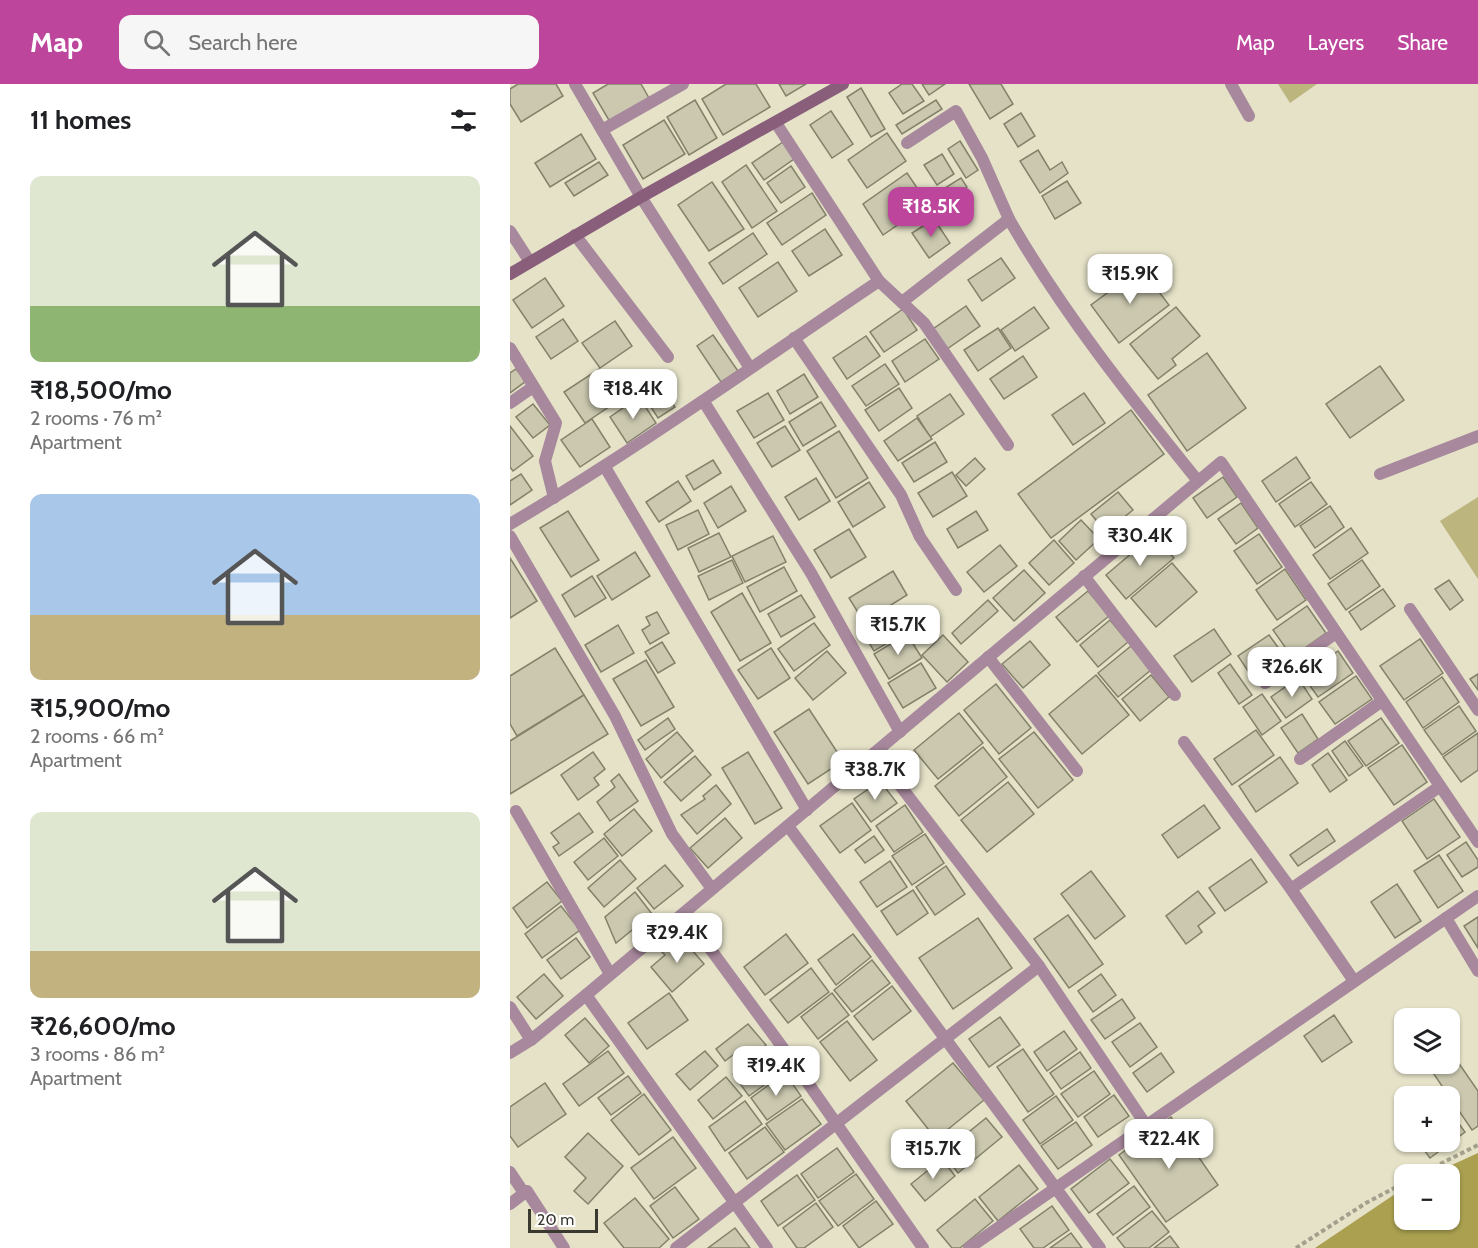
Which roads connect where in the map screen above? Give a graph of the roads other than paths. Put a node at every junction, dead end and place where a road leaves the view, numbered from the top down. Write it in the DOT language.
graph roads {
  1 [pos="575,84"];
  2 [pos="683,84"];
  3 [pos="843,84"];
  4 [pos="1231,84"];
  5 [pos="1249,116"];
  6 [pos="776,123"];
  7 [pos="602,130"];
  8 [pos="907,143"];
  9 [pos="641,196"];
  10 [pos="1010,219"];
  11 [pos="510,231"];
  12 [pos="575,235"];
  13 [pos="530,262"];
  14 [pos="510,274"];
  15 [pos="879,281"];
  16 [pos="902,302"];
  17 [pos="794,338"];
  18 [pos="510,348"];
  19 [pos="668,357"];
  20 [pos="750,368"];
  21 [pos="533,387"];
  22 [pos="704,402"];
  23 [pos="510,404"];
  24 [pos="1478,436"];
  25 [pos="1008,445"];
  26 [pos="605,467"];
  27 [pos="1380,474"];
  28 [pos="1198,481"];
  29 [pos="554,498"];
  30 [pos="510,524"];
  31 [pos="510,536"];
  32 [pos="1084,576"];
  33 [pos="956,590"];
  34 [pos="1410,609"];
  35 [pos="1336,633"];
  36 [pos="988,657"];
  37 [pos="1265,683"];
  38 [pos="1175,695"];
  39 [pos="1382,701"];
  40 [pos="1478,710"];
  41 [pos="900,732"];
  42 [pos="1184,742"];
  43 [pos="875,753"];
  44 [pos="1300,759"];
  45 [pos="1077,771"];
  46 [pos="1439,787"];
  47 [pos="807,810"];
  48 [pos="516,811"];
  49 [pos="788,826"];
  50 [pos="1478,842"];
  51 [pos="712,889"];
  52 [pos="1291,889"];
  53 [pos="1478,896"];
  54 [pos="684,913"];
  55 [pos="1446,918"];
  56 [pos="1039,966"];
  57 [pos="1478,970"];
  58 [pos="610,974"];
  59 [pos="1354,981"];
  60 [pos="586,994"];
  61 [pos="510,1007"];
  62 [pos="946,1038"];
  63 [pos="531,1040"];
  64 [pos="510,1053"];
  65 [pos="836,1124"];
  66 [pos="1146,1125"];
  67 [pos="510,1172"];
  68 [pos="1056,1187"];
  69 [pos="524,1193"];
  70 [pos="510,1204"];
  71 [pos="733,1204"];
  72 [pos="564,1248"];
  73 [pos="676,1248"];
  74 [pos="767,1248"];
  75 [pos="923,1248"];
  76 [pos="969,1248"];
  77 [pos="1100,1248"];
  1 -- 7 [label="street"];
  2 -- 7 [label="street"];
  3 -- 6 [label="street"];
  4 -- 5 [label="street"];
  6 -- 9 [label="street"];
  6 -- 15 [label="street"];
  7 -- 9 [label="street"];
  8 -- 10 [label="street"];
  9 -- 12 [label="street"];
  9 -- 20 [label="street"];
  10 -- 16 [label="street"];
  10 -- 28 [label="street"];
  11 -- 13 [label="street"];
  12 -- 13 [label="street"];
  12 -- 19 [label="street"];
  13 -- 14 [label="street"];
  15 -- 16 [label="street"];
  15 -- 17 [label="street"];
  16 -- 25 [label="street"];
  17 -- 20 [label="street"];
  17 -- 33 [label="street"];
  18 -- 21 [label="street"];
  20 -- 22 [label="street"];
  21 -- 23 [label="street"];
  21 -- 29 [label="street"];
  22 -- 26 [label="street"];
  22 -- 41 [label="street"];
  24 -- 27 [label="street"];
  26 -- 29 [label="street"];
  26 -- 47 [label="street"];
  28 -- 32 [label="street"];
  28 -- 35 [label="street"];
  29 -- 30 [label="street"];
  31 -- 51 [label="street"];
  32 -- 36 [label="street"];
  32 -- 38 [label="street"];
  34 -- 40 [label="street"];
  35 -- 37 [label="street"];
  35 -- 39 [label="street"];
  36 -- 41 [label="street"];
  36 -- 45 [label="street"];
  39 -- 44 [label="street"];
  39 -- 46 [label="street"];
  41 -- 43 [label="street"];
  42 -- 52 [label="street"];
  43 -- 47 [label="street"];
  43 -- 56 [label="street"];
  46 -- 50 [label="street"];
  46 -- 52 [label="street"];
  47 -- 49 [label="street"];
  48 -- 58 [label="street"];
  49 -- 51 [label="street"];
  49 -- 62 [label="street"];
  51 -- 54 [label="street"];
  52 -- 59 [label="street"];
  53 -- 55 [label="street"];
  54 -- 58 [label="street"];
  54 -- 65 [label="street"];
  55 -- 57 [label="street"];
  55 -- 59 [label="street"];
  56 -- 62 [label="street"];
  56 -- 66 [label="street"];
  58 -- 60 [label="street"];
  59 -- 66 [label="street"];
  60 -- 63 [label="street"];
  60 -- 71 [label="street"];
  61 -- 63 [label="street"];
  62 -- 65 [label="street"];
  62 -- 68 [label="street"];
  63 -- 64 [label="street"];
  65 -- 71 [label="street"];
  65 -- 75 [label="street"];
  66 -- 68 [label="street"];
  67 -- 69 [label="street"];
  68 -- 76 [label="street"];
  68 -- 77 [label="street"];
  69 -- 70 [label="street"];
  69 -- 72 [label="street"];
  71 -- 73 [label="street"];
  71 -- 74 [label="street"];
}
